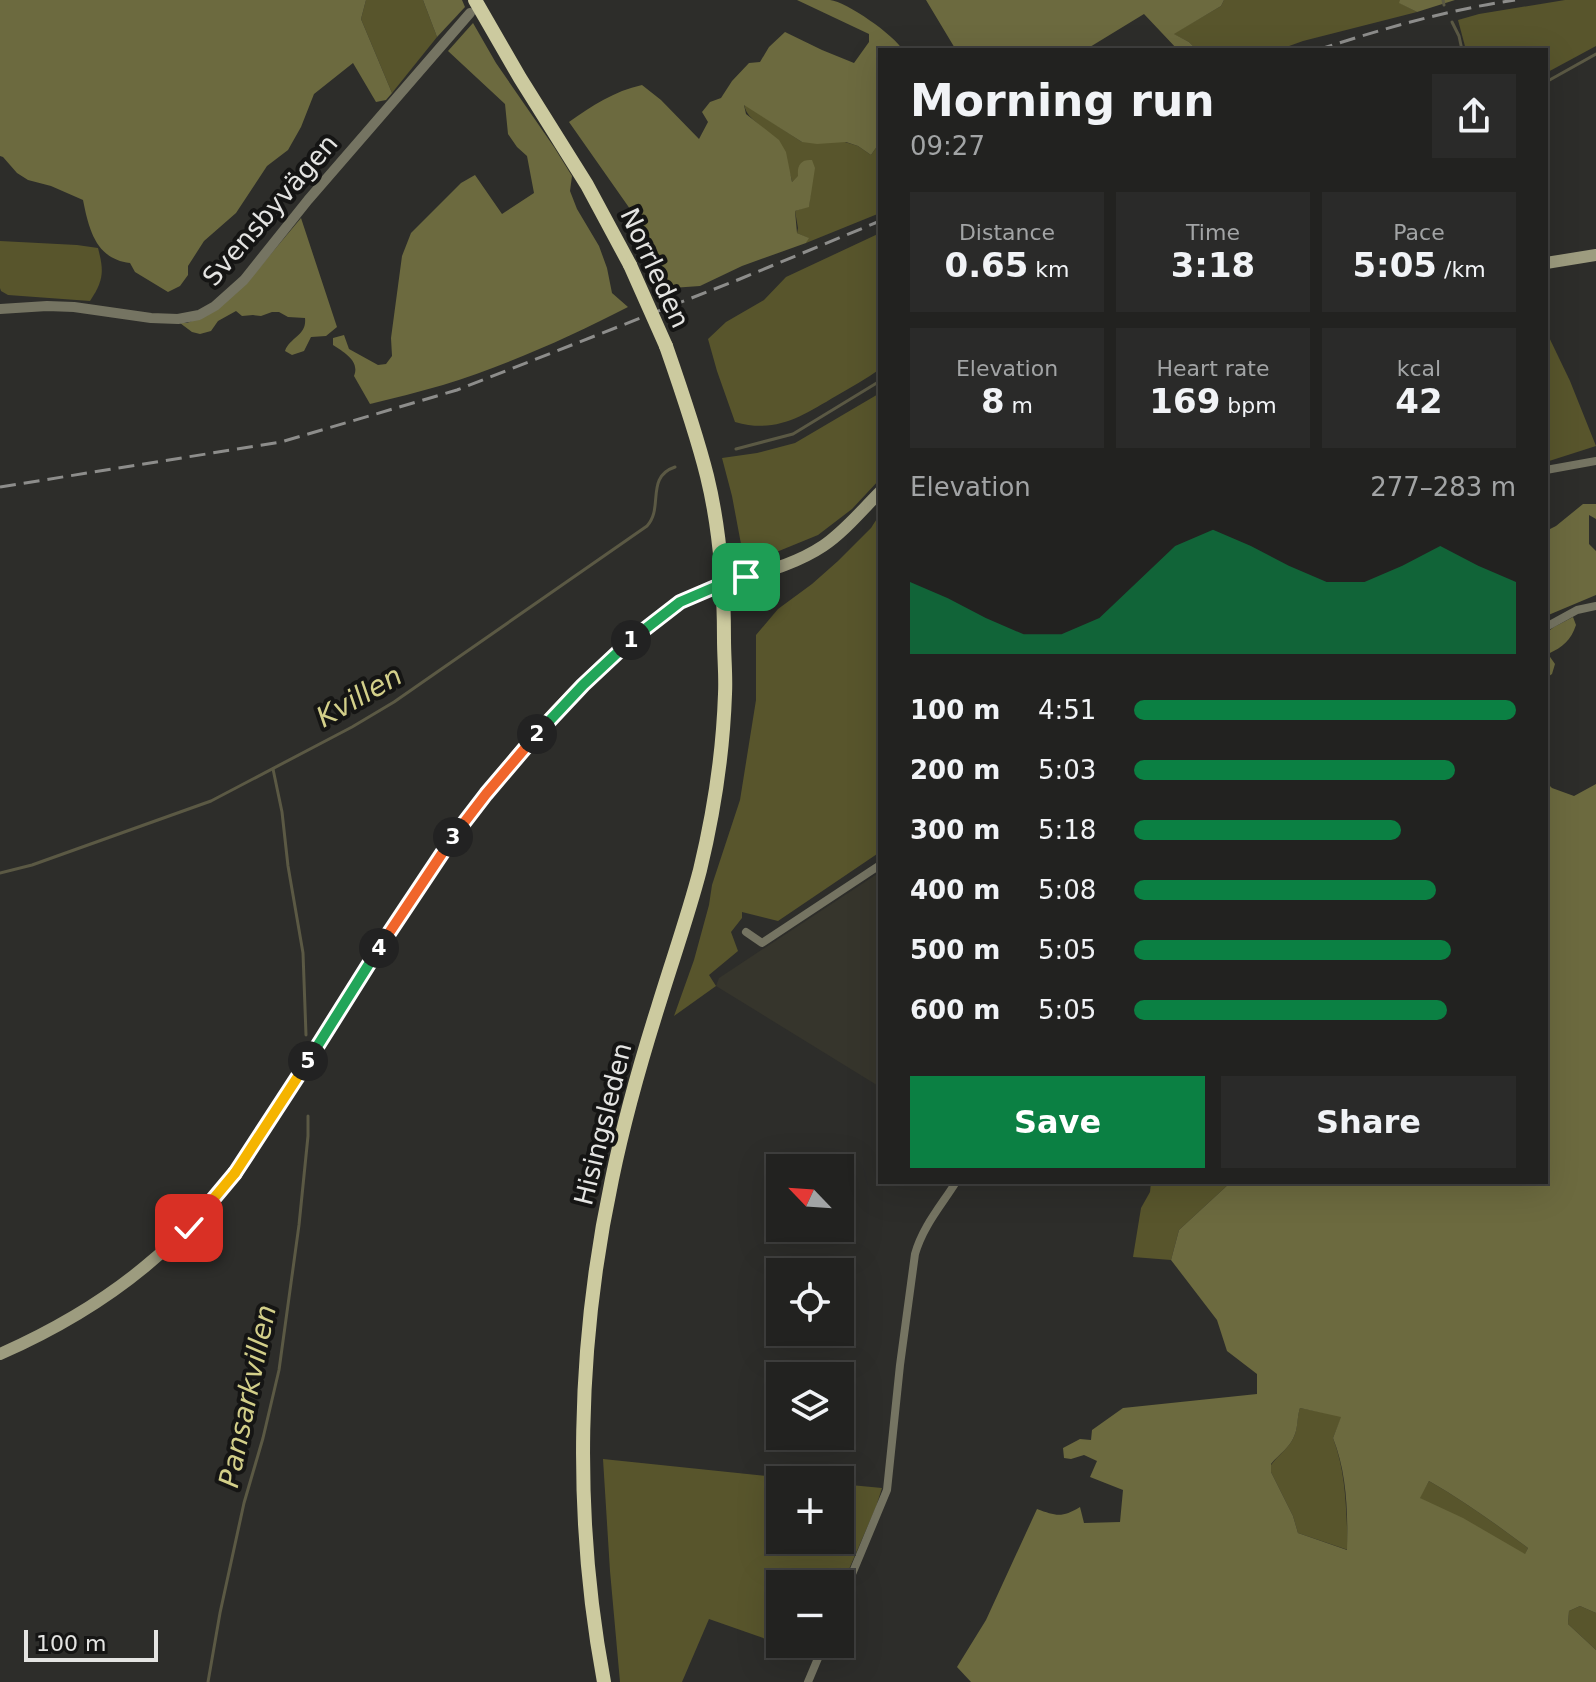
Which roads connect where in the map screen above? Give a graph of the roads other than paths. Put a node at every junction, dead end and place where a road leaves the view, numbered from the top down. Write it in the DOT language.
graph roads {
  1 [pos="473,6"];
  2 [pos="1596,255"];
  3 [pos="1548,263"];
  4 [pos="0,309"];
  5 [pos="1596,461"];
  6 [pos="1548,470"];
  7 [pos="878,494"];
  8 [pos="722,584"];
  9 [pos="1596,606"];
  10 [pos="1548,626"];
  11 [pos="878,866"];
  12 [pos="746,932"];
  13 [pos="955,1184"];
  14 [pos="0,1354"];
  15 [pos="854,1570"];
  16 [pos="818,1658"];
  17 [pos="604,1682"];
  18 [pos="808,1682"];
  1 -- 4 [label="street, Svensbyvägen"];
  1 -- 8 [label="highway, Norrleden, bridge"];
  2 -- 3 [label="main road"];
  5 -- 6 [label="street"];
  7 -- 8 [label="main road"];
  8 -- 14 [label="main road"];
  8 -- 17 [label="highway, Hisingsleden"];
  9 -- 10 [label="street"];
  11 -- 12 [label="street"];
  13 -- 15 [label="street"];
  16 -- 18 [label="street"];
}
